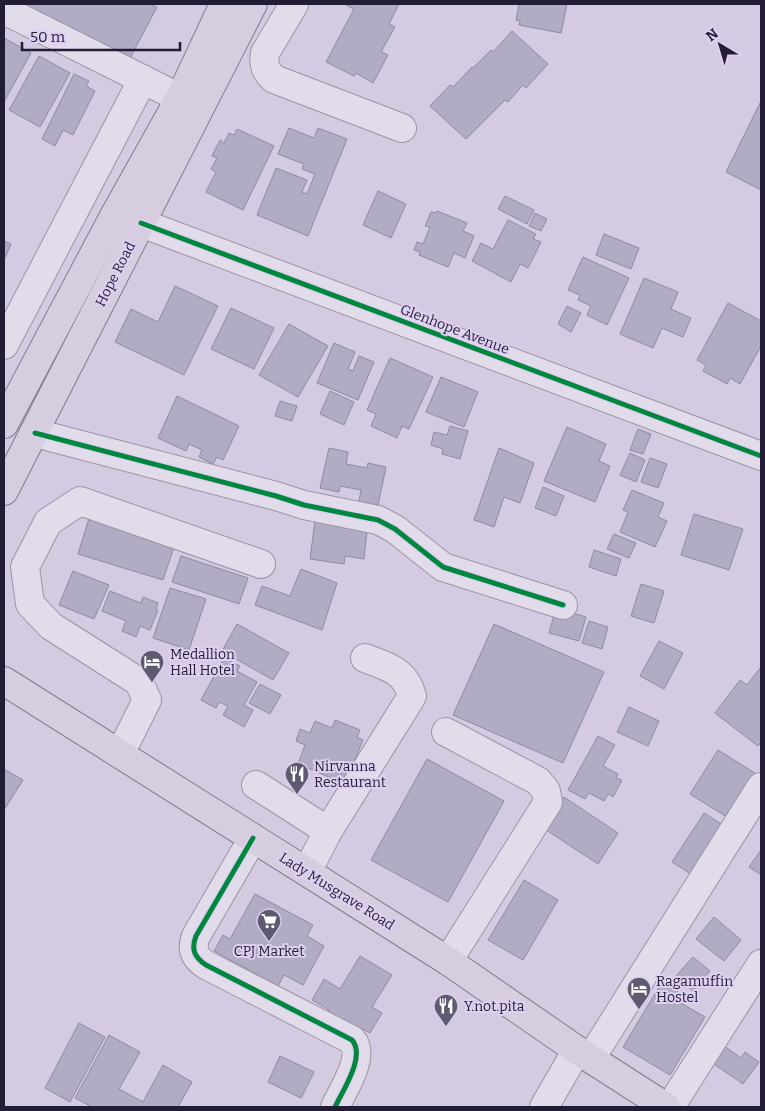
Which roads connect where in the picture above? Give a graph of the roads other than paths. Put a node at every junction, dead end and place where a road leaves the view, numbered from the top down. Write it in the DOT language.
graph roads {
  1 [pos="224,4"];
  2 [pos="253,4"];
  3 [pos="294,4"];
  4 [pos="4,10"];
  5 [pos="143,79"];
  6 [pos="180,98"];
  7 [pos="402,128"];
  8 [pos="141,223"];
  9 [pos="4,345"];
  10 [pos="4,424"];
  11 [pos="35,433"];
  12 [pos="761,456"];
  13 [pos="4,492"];
  14 [pos="261,564"];
  15 [pos="563,605"];
  16 [pos="365,658"];
  17 [pos="4,681"];
  18 [pos="446,732"];
  19 [pos="120,754"];
  20 [pos="256,785"];
  21 [pos="761,787"];
  22 [pos="328,831"];
  23 [pos="252,838"];
  24 [pos="307,872"];
  25 [pos="448,960"];
  26 [pos="761,964"];
  27 [pos="584,1054"];
  28 [pos="335,1107"];
  29 [pos="544,1107"];
  30 [pos="666,1107"];
  31 [pos="670,1107"];
  1 -- 6 [label="main road, Hope Road"];
  2 -- 8 [label="main road, Hope Road"];
  3 -- 7 [label="street"];
  4 -- 5 [label="street"];
  5 -- 6 [label="street"];
  5 -- 9 [label="street"];
  6 -- 10 [label="main road, Hope Road"];
  8 -- 11 [label="main road, Hope Road"];
  8 -- 12 [label="street, Glenhope Avenue"];
  11 -- 13 [label="main road, Hope Road"];
  11 -- 15 [label="street"];
  14 -- 19 [label="street"];
  16 -- 22 [label="street"];
  17 -- 19 [label="main road, Lady Musgrave Road"];
  18 -- 25 [label="street"];
  19 -- 23 [label="main road, Lady Musgrave Road"];
  20 -- 22 [label="street"];
  21 -- 27 [label="street"];
  22 -- 24 [label="street"];
  23 -- 24 [label="main road, Lady Musgrave Road"];
  23 -- 28 [label="street"];
  24 -- 25 [label="main road, Lady Musgrave Road"];
  25 -- 27 [label="main road, Lady Musgrave Road"];
  26 -- 31 [label="street"];
  27 -- 29 [label="street"];
  27 -- 30 [label="main road, Lady Musgrave Road"];
}
